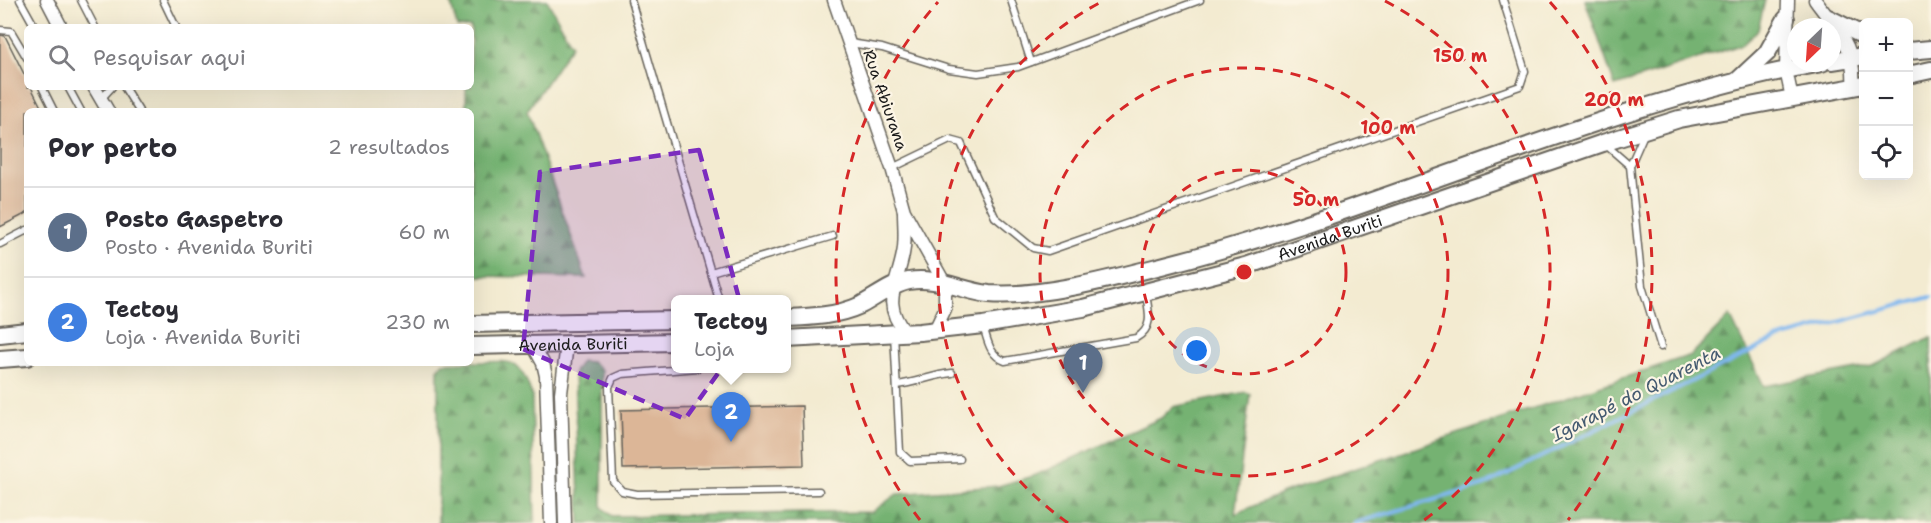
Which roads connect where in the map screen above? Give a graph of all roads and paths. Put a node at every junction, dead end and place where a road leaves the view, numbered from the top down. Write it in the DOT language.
graph roads {
  1 [pos="20,0"];
  2 [pos="46,0"];
  3 [pos="81,0"];
  4 [pos="163,0"];
  5 [pos="631,0"];
  6 [pos="834,0"];
  7 [pos="1011,0"];
  8 [pos="1200,0"];
  9 [pos="1503,0"];
  10 [pos="1788,0"];
  11 [pos="1815,0"];
  12 [pos="1828,18"];
  13 [pos="1786,19"];
  14 [pos="33,24"];
  15 [pos="59,24"];
  16 [pos="93,24"];
  17 [pos="175,24"];
  18 [pos="1841,25"];
  19 [pos="0,30"];
  20 [pos="1859,34"];
  21 [pos="1841,35"];
  22 [pos="849,43"];
  23 [pos="24,53"];
  24 [pos="1858,57"];
  25 [pos="1841,60"];
  26 [pos="1031,62"];
  27 [pos="1785,70"];
  28 [pos="1931,70"];
  29 [pos="1913,74"];
  30 [pos="1736,82"];
  31 [pos="1858,86"];
  32 [pos="44,90"];
  33 [pos="70,90"];
  34 [pos="96,90"];
  35 [pos="109,90"];
  36 [pos="126,90"];
  37 [pos="1792,98"];
  38 [pos="101,99"];
  39 [pos="52,108"];
  40 [pos="79,108"];
  41 [pos="106,108"];
  42 [pos="137,108"];
  43 [pos="1646,129"];
  44 [pos="1603,142"];
  45 [pos="1630,166"];
  46 [pos="892,168"];
  47 [pos="904,211"];
  48 [pos="24,232"];
  49 [pos="833,236"];
  50 [pos="0,244"];
  51 [pos="711,272"];
  52 [pos="945,284"];
  53 [pos="894,286"];
  54 [pos="1146,293"];
  55 [pos="718,295"];
  56 [pos="791,318"];
  57 [pos="671,320"];
  58 [pos="474,324"];
  59 [pos="983,326"];
  60 [pos="935,330"];
  61 [pos="24,331"];
  62 [pos="899,333"];
  63 [pos="0,334"];
  64 [pos="791,340"];
  65 [pos="671,342"];
  66 [pos="567,344"];
  67 [pos="533,345"];
  68 [pos="474,346"];
  69 [pos="1661,347"];
  70 [pos="24,357"];
  71 [pos="0,359"];
  72 [pos="671,371"];
  73 [pos="952,373"];
  74 [pos="897,386"];
  75 [pos="960,459"];
  76 [pos="819,491"];
  77 [pos="551,523"];
  78 [pos="565,523"];
  1 -- 14 [label="lane"];
  2 -- 15 [label="street"];
  3 -- 16 [label="lane"];
  4 -- 17 [label="lane"];
  5 -- 51 [label="lane"];
  6 -- 22 [label="street, Rua Abiurana"];
  7 -- 26 [label="lane"];
  8 -- 26 [label="lane"];
  9 -- 46 [label="lane"];
  10 -- 13 [label="street"];
  11 -- 12 [label="street"];
  13 -- 27 [label="street"];
  13 -- 30 [label="main road"];
  18 -- 20 [label="main road"];
  19 -- 23 [label="lane"];
  21 -- 24 [label="street"];
  22 -- 26 [label="lane"];
  22 -- 46 [label="street, Rua Abiurana"];
  24 -- 25 [label="main road"];
  24 -- 31 [label="street"];
  27 -- 30 [label="main road, Avenida Buriti"];
  27 -- 37 [label="street"];
  28 -- 29 [label="main road"];
  30 -- 52 [label="main road, Avenida Buriti"];
  31 -- 37 [label="main road, Avenida Buriti"];
  32 -- 39 [label="lane"];
  33 -- 40 [label="lane"];
  34 -- 38 [label="street"];
  35 -- 38 [label="lane"];
  36 -- 42 [label="lane"];
  37 -- 43 [label="main road, Avenida Buriti"];
  38 -- 41 [label="street"];
  43 -- 44 [label="main road, Avenida Buriti"];
  43 -- 45 [label="lane"];
  44 -- 45 [label="lane"];
  44 -- 54 [label="main road, Avenida Buriti"];
  45 -- 69 [label="lane"];
  46 -- 47 [label="street, Rua Abiurana"];
  47 -- 52 [label="street, Rua Abiurana"];
  47 -- 53 [label="street, Rua Abiurana"];
  48 -- 50 [label="lane"];
  49 -- 51 [label="lane"];
  51 -- 55 [label="lane"];
  52 -- 53 [label="main road, Avenida Buriti"];
  52 -- 60 [label="street"];
  53 -- 56 [label="main road, Avenida Buriti"];
  53 -- 62 [label="street, Rua Abiurana"];
  54 -- 59 [label="main road, Avenida Buriti"];
  54 -- 59 [label="lane"];
  57 -- 58 [label="main road, Avenida Buriti"];
  59 -- 60 [label="main road, Avenida Buriti"];
  60 -- 62 [label="main road, Avenida Buriti"];
  61 -- 63 [label="main road"];
  62 -- 64 [label="main road, Avenida Buriti"];
  62 -- 74 [label="lane"];
  65 -- 66 [label="main road, Avenida Buriti"];
  66 -- 67 [label="main road, Avenida Buriti"];
  66 -- 78 [label="street"];
  67 -- 68 [label="main road, Avenida Buriti"];
  67 -- 77 [label="street"];
  70 -- 71 [label="main road"];
  72 -- 76 [label="lane"];
  73 -- 74 [label="lane"];
  74 -- 75 [label="lane"];
}
